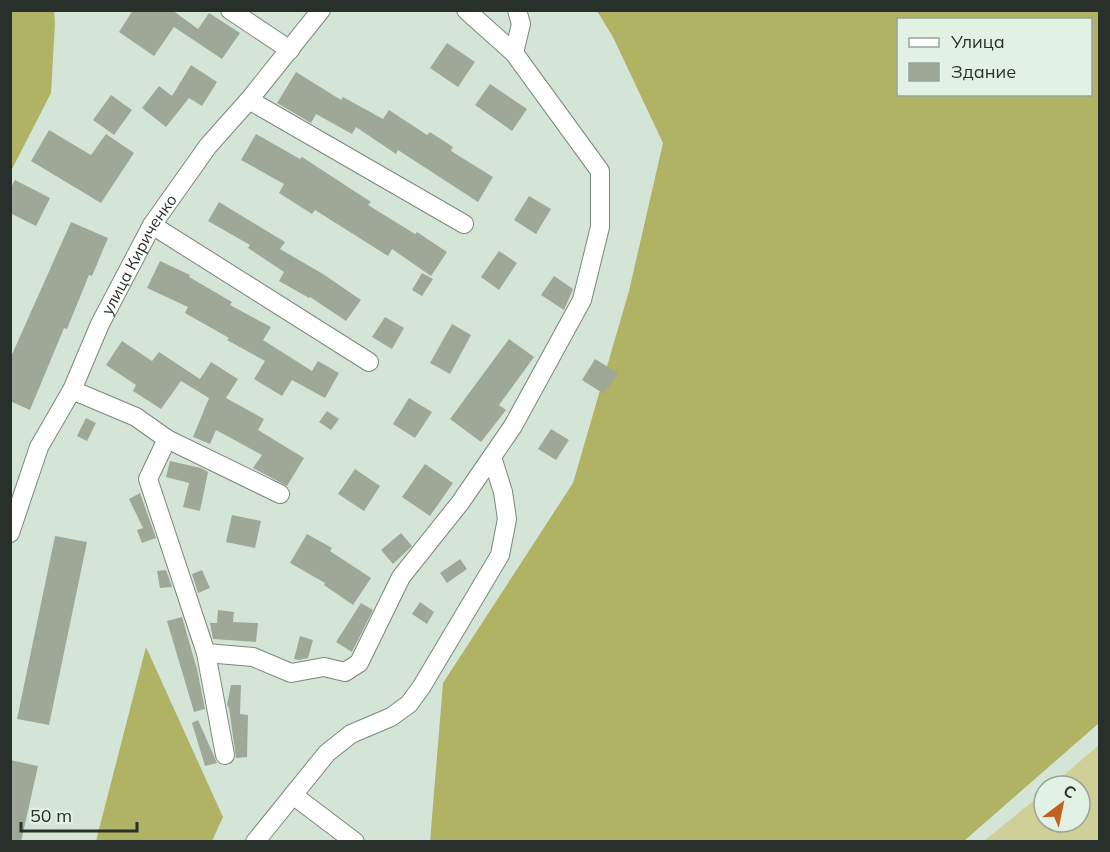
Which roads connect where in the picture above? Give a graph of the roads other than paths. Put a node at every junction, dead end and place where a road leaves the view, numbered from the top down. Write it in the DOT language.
graph roads {
  1 [pos="230,10"];
  2 [pos="321,10"];
  3 [pos="466,10"];
  4 [pos="517,10"];
  5 [pos="290,50"];
  6 [pos="514,53"];
  7 [pos="249,100"];
  8 [pos="464,224"];
  9 [pos="152,225"];
  10 [pos="369,362"];
  11 [pos="72,390"];
  12 [pos="167,439"];
  13 [pos="492,457"];
  14 [pos="280,494"];
  15 [pos="10,533"];
  16 [pos="206,653"];
  17 [pos="225,755"];
  18 [pos="293,795"];
  19 [pos="255,842"];
  20 [pos="355,842"];
  1 -- 5 [label="street"];
  2 -- 5 [label="street, улица Кириченко"];
  3 -- 6 [label="street"];
  4 -- 6 [label="street"];
  5 -- 7 [label="street, улица Кириченко"];
  6 -- 13 [label="street"];
  7 -- 8 [label="street"];
  7 -- 9 [label="street, улица Кириченко"];
  9 -- 10 [label="street"];
  9 -- 11 [label="street, улица Кириченко"];
  11 -- 12 [label="street"];
  11 -- 15 [label="street, улица Кириченко"];
  12 -- 14 [label="street"];
  12 -- 16 [label="street"];
  13 -- 16 [label="street"];
  13 -- 18 [label="street"];
  16 -- 17 [label="street"];
  18 -- 19 [label="street"];
  18 -- 20 [label="street"];
}
